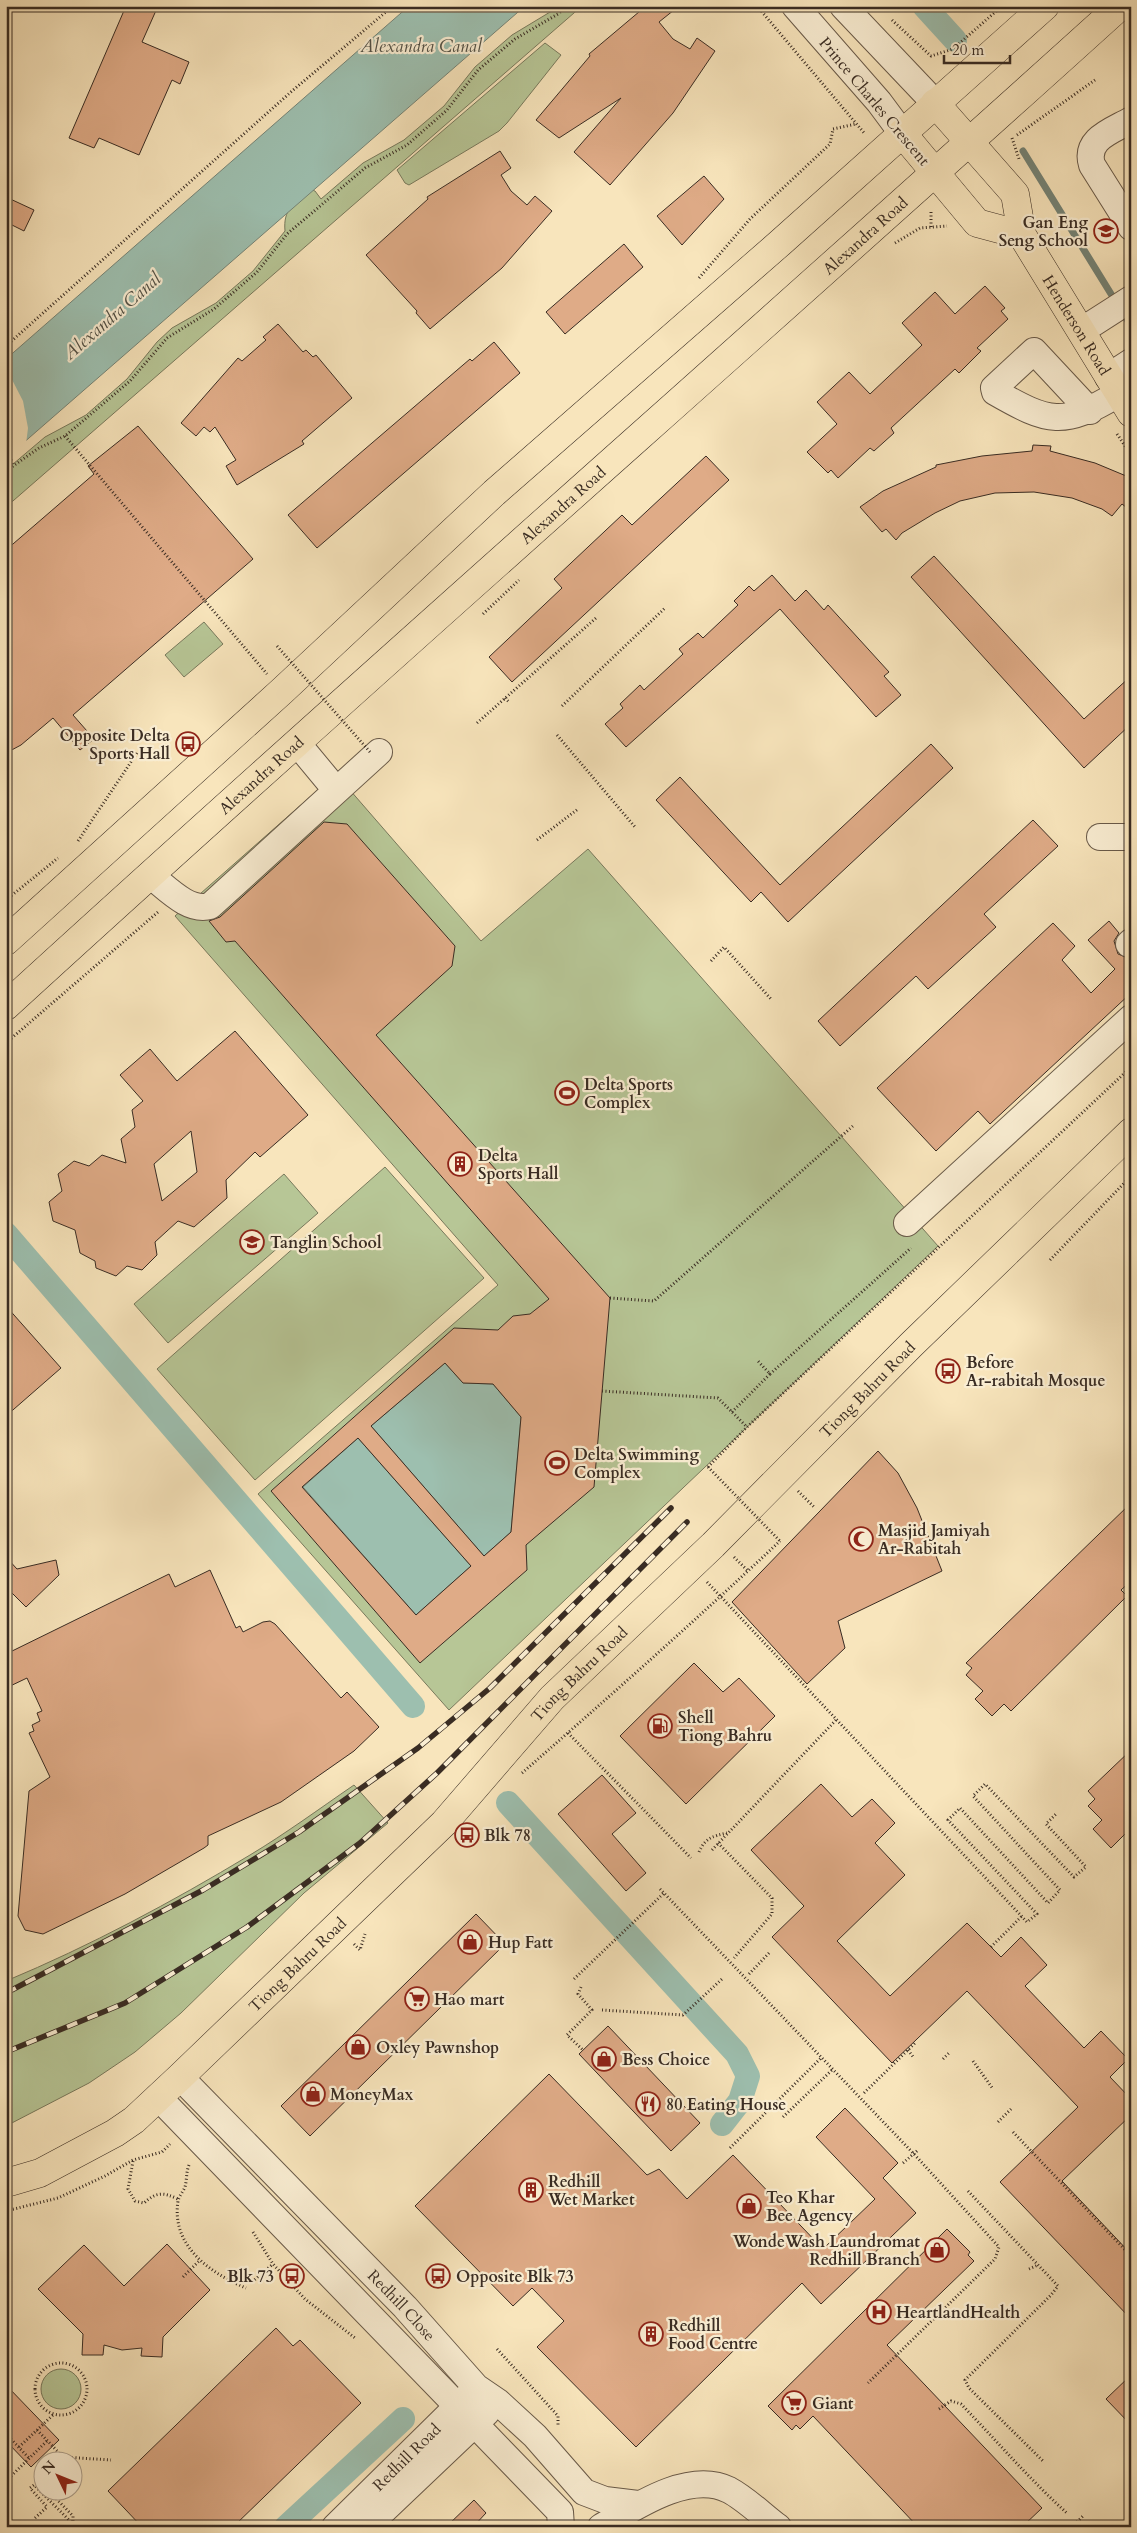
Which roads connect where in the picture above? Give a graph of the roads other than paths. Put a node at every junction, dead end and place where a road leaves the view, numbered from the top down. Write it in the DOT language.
graph roads {
  1 [pos="795,6"];
  2 [pos="843,6"];
  3 [pos="1045,6"];
  4 [pos="1120,6"];
  5 [pos="935,103"];
  6 [pos="1131,120"];
  7 [pos="902,133"];
  8 [pos="971,141"];
  9 [pos="935,174"];
  10 [pos="1131,227"];
  11 [pos="1022,235"];
  12 [pos="1128,301"];
  13 [pos="1089,325"];
  14 [pos="1123,382"];
  15 [pos="1090,410"];
  16 [pos="297,743"];
  17 [pos="374,752"];
  18 [pos="336,790"];
  19 [pos="1131,836"];
  20 [pos="1100,838"];
  21 [pos="150,875"];
  22 [pos="6,941"];
  23 [pos="6,1006"];
  24 [pos="1131,1018"];
  25 [pos="1131,1132"];
  26 [pos="907,1223"];
  27 [pos="180,2077"];
  28 [pos="158,2097"];
  29 [pos="6,2183"];
  30 [pos="476,2387"];
  31 [pos="498,2402"];
  32 [pos="466,2416"];
  33 [pos="638,2504"];
  34 [pos="335,2527"];
  35 [pos="366,2527"];
  36 [pos="561,2527"];
  37 [pos="601,2527"];
  38 [pos="778,2527"];
  1 -- 7 [label="street, Prince Charles Crescent"];
  2 -- 5 [label="street"];
  3 -- 5 [label="main road"];
  4 -- 8 [label="main road, Alexandra Road"];
  5 -- 7 [label="main road"];
  5 -- 8 [label="main road"];
  6 -- 10 [label="street"];
  7 -- 9 [label="main road, Prince Charles Crescent"];
  7 -- 22 [label="main road"];
  8 -- 9 [label="main road, Alexandra Road"];
  8 -- 11 [label="main road, Henderson Road"];
  9 -- 11 [label="main road"];
  9 -- 16 [label="main road, Alexandra Road"];
  11 -- 13 [label="main road, Henderson Road"];
  12 -- 13 [label="street"];
  13 -- 14 [label="main road, Henderson Road"];
  14 -- 15 [label="street"];
  16 -- 18 [label="street"];
  16 -- 21 [label="main road, Alexandra Road"];
  17 -- 18 [label="street"];
  18 -- 21 [label="street"];
  19 -- 20 [label="street"];
  21 -- 23 [label="main road, Alexandra Road"];
  24 -- 26 [label="street"];
  25 -- 27 [label="main road, Tiong Bahru Road"];
  27 -- 28 [label="main road, Tiong Bahru Road"];
  27 -- 30 [label="street, Redhill Close"];
  28 -- 29 [label="main road, Tiong Bahru Road"];
  28 -- 32 [label="street, Redhill Close"];
  30 -- 31 [label="street, Redhill Close"];
  30 -- 32 [label="street, Redhill Road"];
  31 -- 32 [label="street, Redhill Road"];
  31 -- 33 [label="street, Redhill Close"];
  32 -- 34 [label="street, Redhill Road"];
  32 -- 35 [label="street, Redhill Road"];
  32 -- 36 [label="street, Redhill Close"];
  33 -- 37 [label="street, Redhill Close"];
  33 -- 38 [label="street, Redhill Close"];
}
